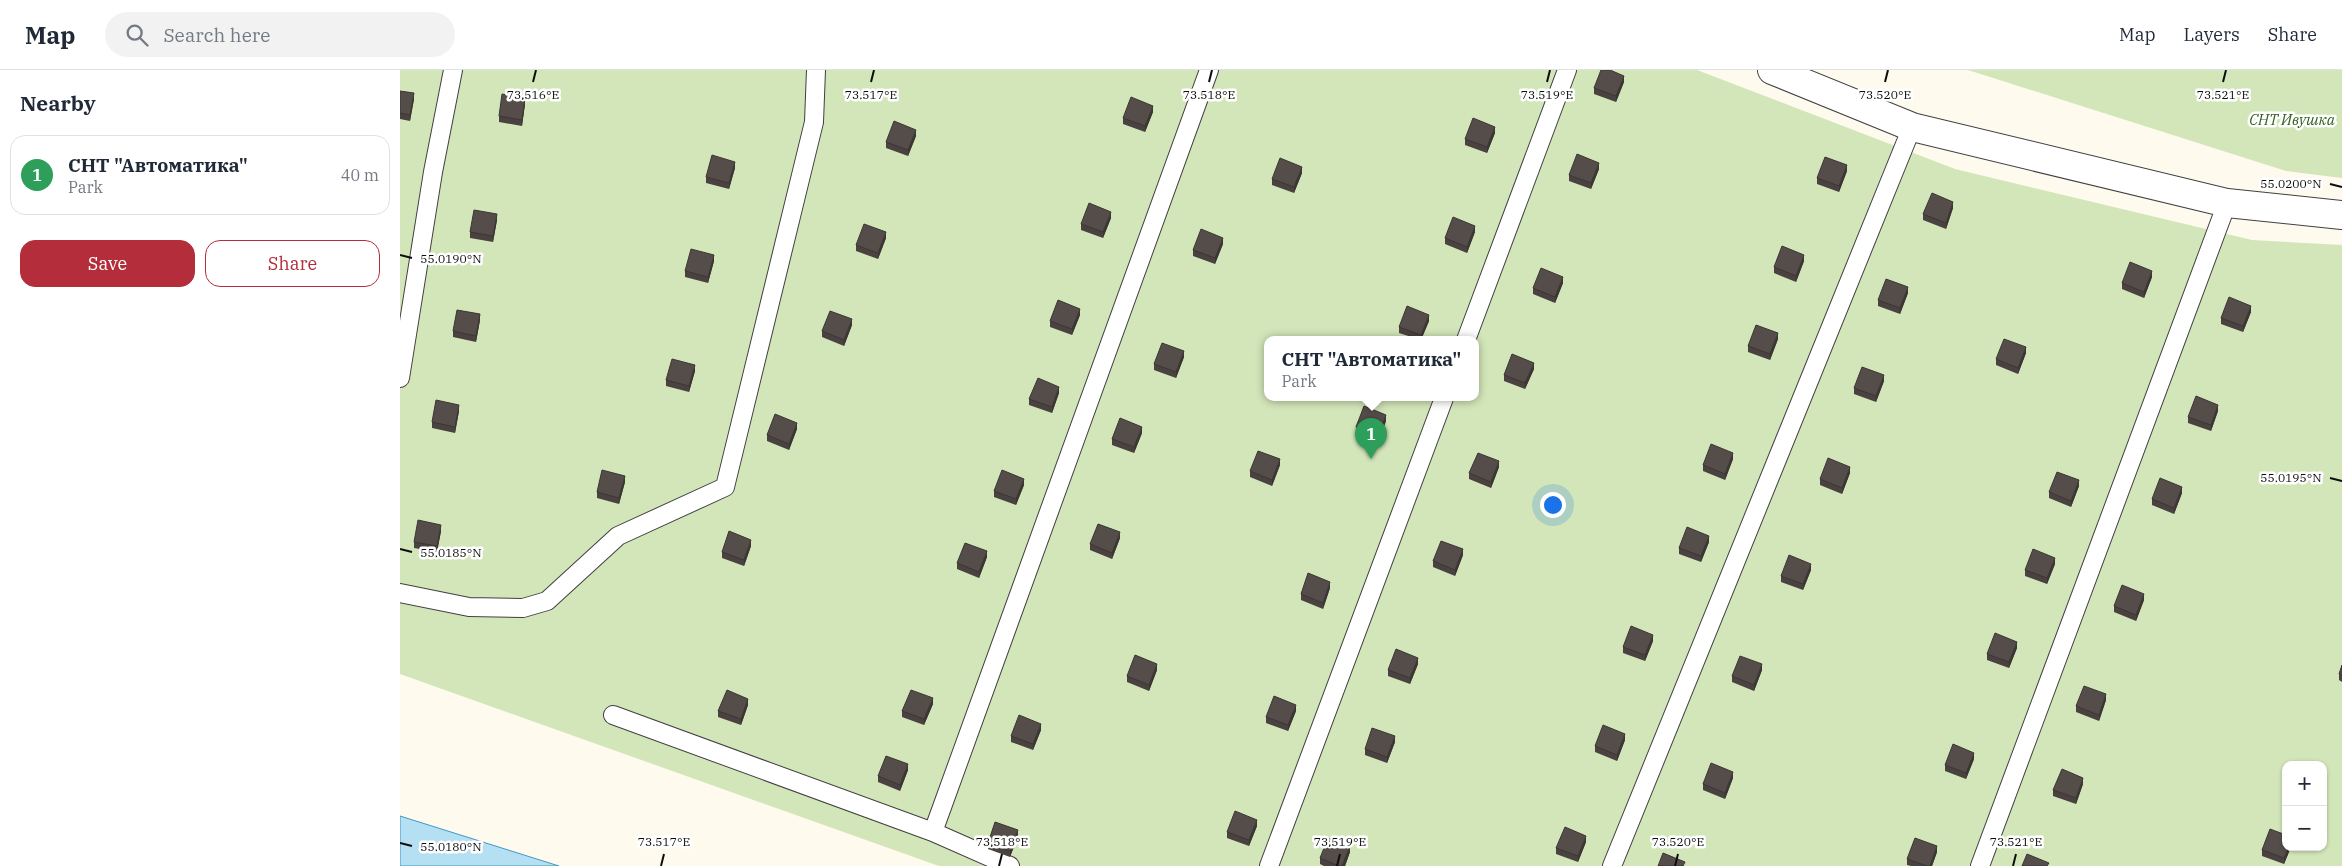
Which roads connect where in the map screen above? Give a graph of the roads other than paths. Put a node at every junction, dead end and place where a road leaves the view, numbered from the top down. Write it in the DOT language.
graph roads {
  1 [pos="453,70"];
  2 [pos="816,70"];
  3 [pos="1209,70"];
  4 [pos="1567,70"];
  5 [pos="1772,70"];
  6 [pos="1912,127"];
  7 [pos="2227,203"];
  8 [pos="2342,214"];
  9 [pos="1467,336"];
  10 [pos="400,378"];
  11 [pos="1443,401"];
  12 [pos="400,593"];
  13 [pos="613,716"];
  14 [pos="933,832"];
  15 [pos="1010,866"];
  16 [pos="1269,866"];
  17 [pos="1612,866"];
  18 [pos="1980,866"];
  1 -- 10 [label="lane"];
  2 -- 12 [label="lane"];
  3 -- 14 [label="lane"];
  4 -- 9 [label="lane"];
  5 -- 6 [label="street"];
  6 -- 7 [label="street"];
  6 -- 17 [label="lane"];
  7 -- 8 [label="street"];
  7 -- 18 [label="lane"];
  11 -- 16 [label="lane"];
  13 -- 14 [label="lane"];
  14 -- 15 [label="lane"];
}
